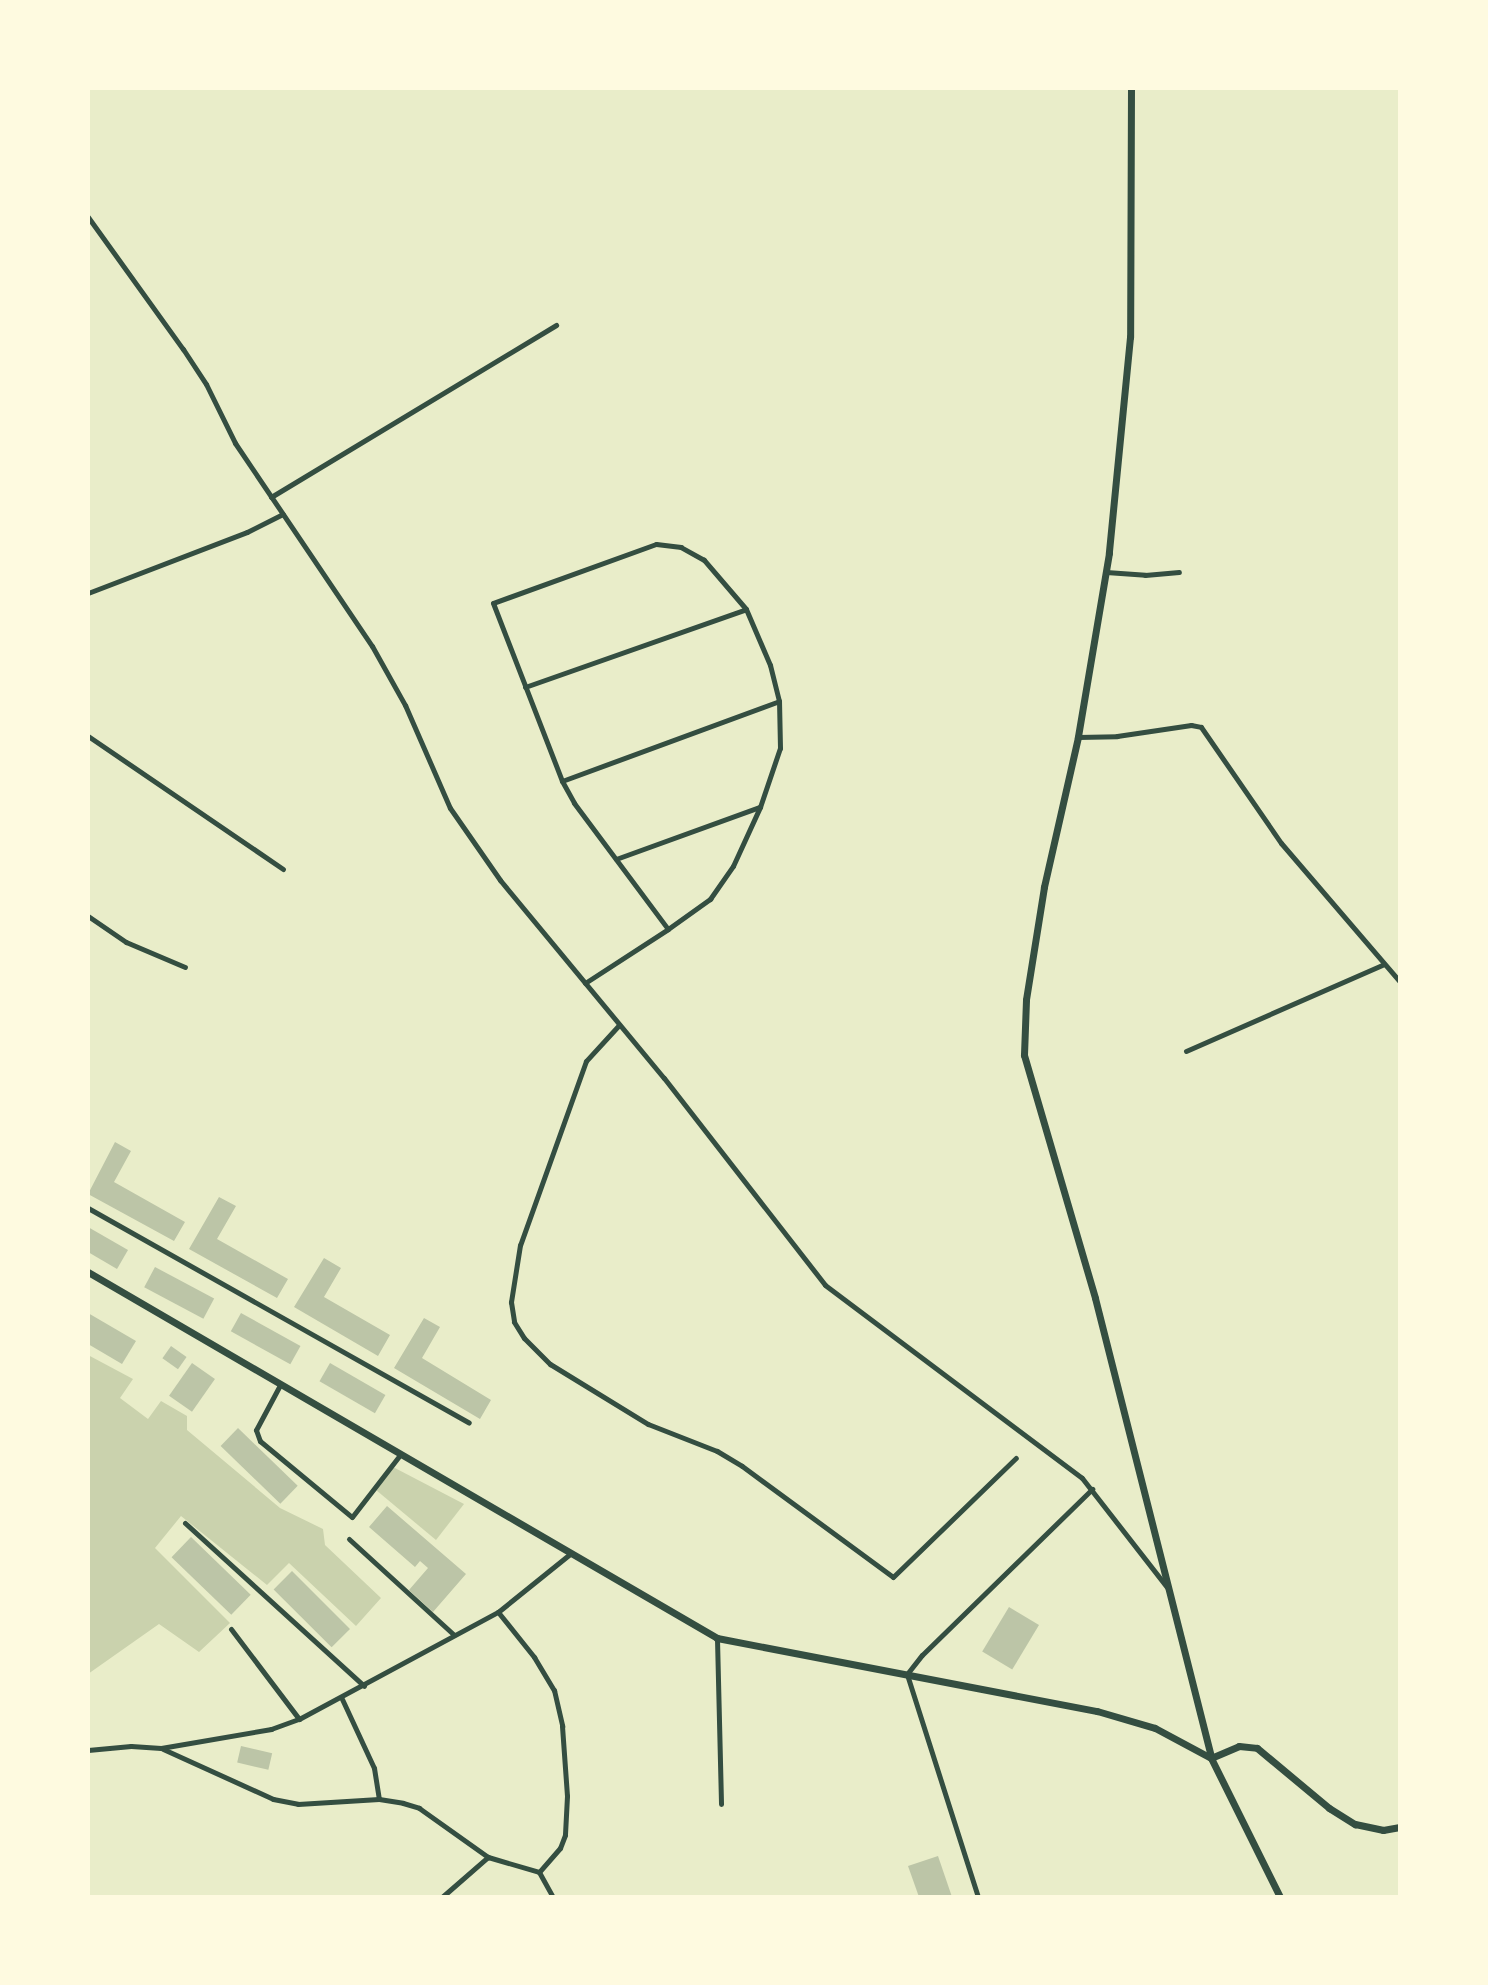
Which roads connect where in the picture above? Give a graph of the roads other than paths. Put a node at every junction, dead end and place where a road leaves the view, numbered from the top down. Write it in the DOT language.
graph roads {
  1 [pos="1131,88"];
  2 [pos="88,217"];
  3 [pos="556,325"];
  4 [pos="271,497"];
  5 [pos="283,514"];
  6 [pos="1106,572"];
  7 [pos="1179,572"];
  8 [pos="88,593"];
  9 [pos="746,609"];
  10 [pos="525,687"];
  11 [pos="779,701"];
  12 [pos="88,736"];
  13 [pos="1078,737"];
  14 [pos="562,781"];
  15 [pos="760,807"];
  16 [pos="616,859"];
  17 [pos="283,869"];
  18 [pos="88,916"];
  19 [pos="668,929"];
  20 [pos="1384,964"];
  21 [pos="185,967"];
  22 [pos="1400,982"];
  23 [pos="585,983"];
  24 [pos="619,1025"];
  25 [pos="1186,1051"];
  26 [pos="88,1208"];
  27 [pos="88,1272"];
  28 [pos="280,1385"];
  29 [pos="469,1423"];
  30 [pos="400,1455"];
  31 [pos="1016,1458"];
  32 [pos="1092,1489"];
  33 [pos="185,1523"];
  34 [pos="349,1539"];
  35 [pos="570,1554"];
  36 [pos="1168,1588"];
  37 [pos="498,1612"];
  38 [pos="231,1629"];
  39 [pos="454,1635"];
  40 [pos="717,1638"];
  41 [pos="907,1674"];
  42 [pos="364,1686"];
  43 [pos="342,1699"];
  44 [pos="299,1719"];
  45 [pos="161,1748"];
  46 [pos="88,1750"];
  47 [pos="1211,1758"];
  48 [pos="379,1799"];
  49 [pos="721,1804"];
  50 [pos="1399,1828"];
  51 [pos="488,1857"];
  52 [pos="539,1872"];
  53 [pos="442,1897"];
  54 [pos="553,1897"];
  55 [pos="978,1897"];
  56 [pos="1280,1897"];
  1 -- 6 [label="main road"];
  2 -- 4 [label="street"];
  3 -- 4 [label="street"];
  4 -- 5 [label="street"];
  5 -- 8 [label="street"];
  5 -- 23 [label="street"];
  6 -- 7 [label="street"];
  6 -- 13 [label="main road"];
  9 -- 10 [label="street"];
  9 -- 10 [label="street"];
  9 -- 11 [label="street"];
  10 -- 14 [label="street"];
  11 -- 14 [label="street"];
  11 -- 15 [label="street"];
  12 -- 17 [label="street"];
  13 -- 20 [label="street"];
  13 -- 36 [label="main road"];
  14 -- 16 [label="street"];
  15 -- 16 [label="street"];
  15 -- 19 [label="street"];
  16 -- 19 [label="street"];
  18 -- 21 [label="street"];
  19 -- 23 [label="street"];
  20 -- 22 [label="street"];
  20 -- 25 [label="street"];
  23 -- 24 [label="street"];
  24 -- 31 [label="street"];
  24 -- 32 [label="street"];
  26 -- 29 [label="street"];
  27 -- 28 [label="main road"];
  28 -- 30 [label="main road"];
  28 -- 30 [label="street"];
  30 -- 35 [label="main road"];
  32 -- 36 [label="street"];
  32 -- 41 [label="street"];
  33 -- 42 [label="street"];
  34 -- 39 [label="street"];
  35 -- 37 [label="street"];
  35 -- 40 [label="main road"];
  36 -- 47 [label="main road"];
  37 -- 39 [label="street"];
  37 -- 52 [label="street"];
  38 -- 44 [label="street"];
  39 -- 42 [label="street"];
  40 -- 41 [label="main road"];
  40 -- 49 [label="street"];
  41 -- 47 [label="main road"];
  41 -- 55 [label="street"];
  42 -- 43 [label="street"];
  43 -- 44 [label="street"];
  43 -- 48 [label="street"];
  44 -- 45 [label="street"];
  45 -- 46 [label="street"];
  45 -- 48 [label="street"];
  47 -- 50 [label="main road"];
  47 -- 56 [label="main road"];
  48 -- 51 [label="street"];
  51 -- 52 [label="street"];
  51 -- 53 [label="street"];
  52 -- 54 [label="street"];
}
